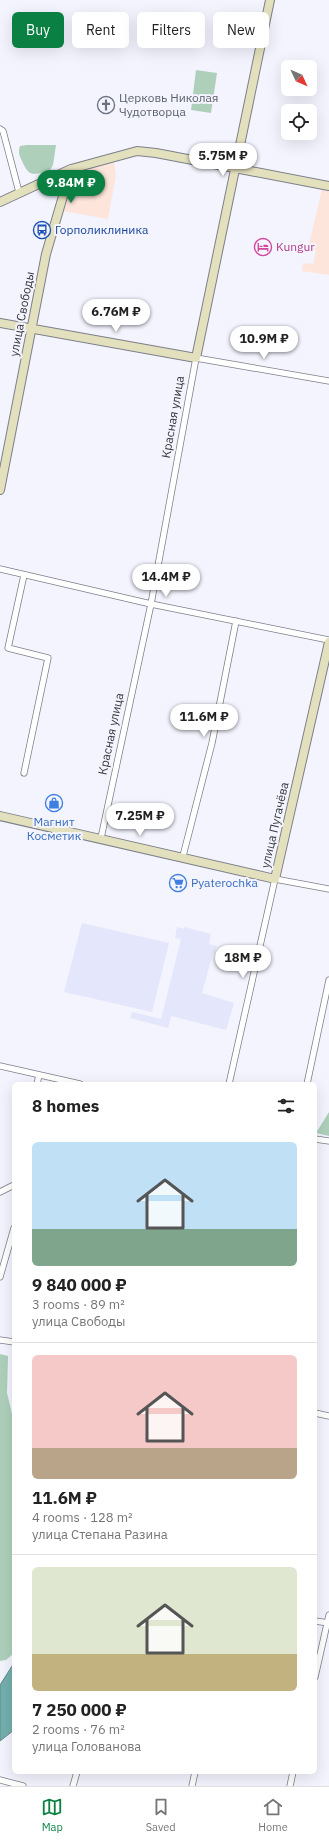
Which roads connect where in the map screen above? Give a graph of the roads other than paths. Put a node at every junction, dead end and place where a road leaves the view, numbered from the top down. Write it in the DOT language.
graph roads {
  1 [pos="270,0"];
  2 [pos="0,129"];
  3 [pos="235,168"];
  4 [pos="70,169"];
  5 [pos="329,186"];
  6 [pos="19,192"];
  7 [pos="0,202"];
  8 [pos="0,323"];
  9 [pos="31,327"];
  10 [pos="196,358"];
  11 [pos="329,381"];
  12 [pos="0,490"];
  13 [pos="0,569"];
  14 [pos="24,574"];
  15 [pos="151,604"];
  16 [pos="236,621"];
  17 [pos="329,641"];
  18 [pos="24,773"];
  19 [pos="0,816"];
  20 [pos="101,838"];
  21 [pos="183,856"];
  22 [pos="275,878"];
  23 [pos="329,889"];
  24 [pos="329,980"];
  25 [pos="0,1066"];
  26 [pos="39,1075"];
  27 [pos="37,1082"];
  28 [pos="71,1082"];
  29 [pos="229,1082"];
  30 [pos="307,1082"];
  31 [pos="317,1139"];
  32 [pos="329,1141"];
  33 [pos="12,1186"];
  34 [pos="0,1192"];
  35 [pos="12,1235"];
  36 [pos="0,1277"];
  37 [pos="0,1340"];
  38 [pos="12,1342"];
  39 [pos="317,1413"];
  40 [pos="329,1416"];
  41 [pos="329,1615"];
  42 [pos="317,1621"];
  43 [pos="328,1623"];
  44 [pos="317,1669"];
  45 [pos="76,1774"];
  46 [pos="195,1774"];
  47 [pos="293,1774"];
  48 [pos="0,1780"];
  49 [pos="23,1786"];
  50 [pos="73,1786"];
  51 [pos="192,1786"];
  52 [pos="290,1786"];
  1 -- 3 [label="street, Красная улица"];
  2 -- 6 [label="street"];
  3 -- 4 [label="street"];
  3 -- 5 [label="street"];
  3 -- 10 [label="street, Красная улица"];
  4 -- 6 [label="street"];
  4 -- 9 [label="street, улица Свободы"];
  6 -- 7 [label="street"];
  8 -- 9 [label="street"];
  9 -- 10 [label="street"];
  9 -- 12 [label="street, улица Свободы"];
  10 -- 11 [label="street"];
  10 -- 15 [label="street, Красная улица"];
  13 -- 14 [label="street"];
  14 -- 15 [label="street"];
  14 -- 18 [label="street"];
  15 -- 16 [label="street"];
  15 -- 20 [label="street, Красная улица"];
  16 -- 17 [label="street"];
  16 -- 21 [label="street"];
  17 -- 22 [label="street, улица Пугачёва"];
  19 -- 20 [label="street"];
  20 -- 21 [label="street"];
  21 -- 22 [label="street"];
  22 -- 23 [label="street"];
  22 -- 29 [label="street, улица Пугачёва"];
  24 -- 30 [label="street"];
  25 -- 26 [label="street"];
  26 -- 27 [label="street"];
  26 -- 28 [label="street"];
  31 -- 32 [label="street"];
  33 -- 34 [label="street"];
  35 -- 36 [label="street"];
  37 -- 38 [label="street"];
  39 -- 40 [label="street"];
  41 -- 43 [label="street"];
  42 -- 43 [label="street"];
  43 -- 44 [label="street"];
  45 -- 50 [label="street"];
  46 -- 51 [label="street"];
  47 -- 52 [label="street"];
  48 -- 49 [label="street"];
}
